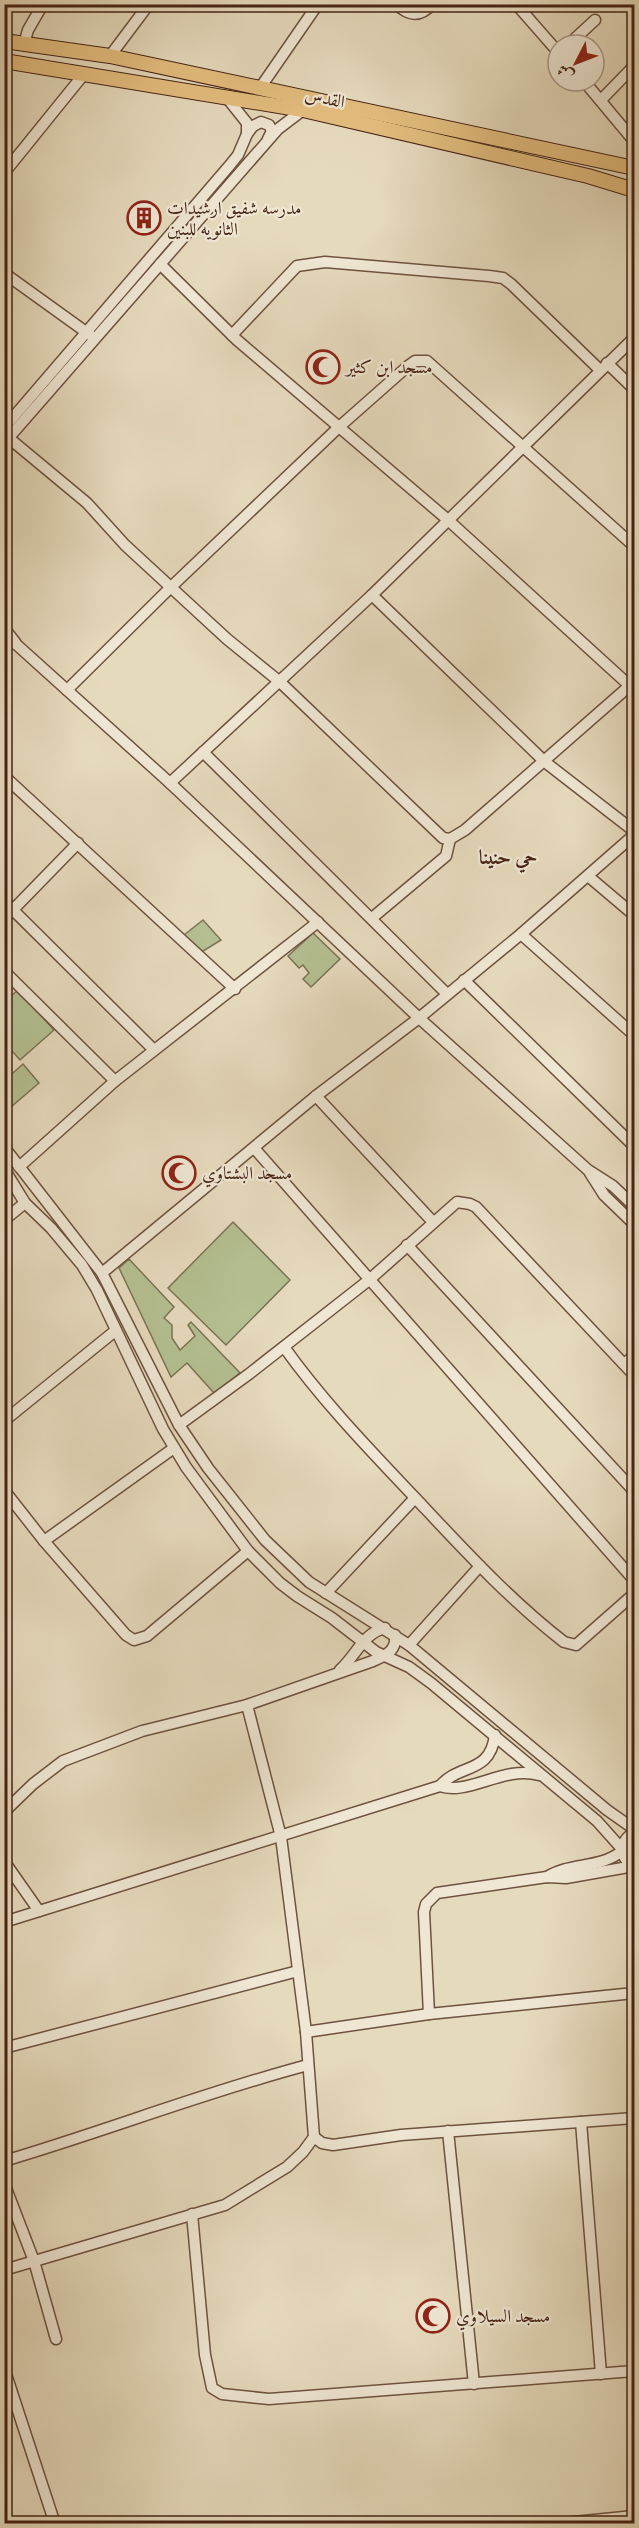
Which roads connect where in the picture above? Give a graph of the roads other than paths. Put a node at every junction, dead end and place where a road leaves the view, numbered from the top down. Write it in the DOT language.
graph roads {
  1 [pos="43,4"];
  2 [pos="149,4"];
  3 [pos="318,4"];
  4 [pos="396,4"];
  5 [pos="432,4"];
  6 [pos="516,4"];
  7 [pos="595,20"];
  8 [pos="581,33"];
  9 [pos="546,38"];
  10 [pos="4,41"];
  11 [pos="24,44"];
  12 [pos="110,56"];
  13 [pos="4,61"];
  14 [pos="634,66"];
  15 [pos="84,74"];
  16 [pos="260,88"];
  17 [pos="595,93"];
  18 [pos="227,98"];
  19 [pos="602,100"];
  20 [pos="303,110"];
  21 [pos="247,134"];
  22 [pos="634,141"];
  23 [pos="266,142"];
  24 [pos="632,163"];
  25 [pos="4,173"];
  26 [pos="634,190"];
  27 [pos="160,264"];
  28 [pos="4,273"];
  29 [pos="232,335"];
  30 [pos="91,336"];
  31 [pos="634,338"];
  32 [pos="604,367"];
  33 [pos="634,389"];
  34 [pos="339,427"];
  35 [pos="5,436"];
  36 [pos="522,446"];
  37 [pos="448,520"];
  38 [pos="634,546"];
  39 [pos="171,587"];
  40 [pos="372,595"];
  41 [pos="4,628"];
  42 [pos="8,642"];
  43 [pos="280,682"];
  44 [pos="632,684"];
  45 [pos="67,690"];
  46 [pos="203,752"];
  47 [pos="545,762"];
  48 [pos="4,776"];
  49 [pos="170,783"];
  50 [pos="634,833"];
  51 [pos="450,839"];
  52 [pos="78,843"];
  53 [pos="588,876"];
  54 [pos="4,901"];
  55 [pos="13,910"];
  56 [pos="634,915"];
  57 [pos="372,918"];
  58 [pos="4,919"];
  59 [pos="318,922"];
  60 [pos="521,934"];
  61 [pos="4,971"];
  62 [pos="464,980"];
  63 [pos="235,989"];
  64 [pos="447,994"];
  65 [pos="418,1018"];
  66 [pos="633,1030"];
  67 [pos="154,1050"];
  68 [pos="115,1081"];
  69 [pos="316,1096"];
  70 [pos="634,1146"];
  71 [pos="4,1148"];
  72 [pos="254,1148"];
  73 [pos="19,1167"];
  74 [pos="4,1169"];
  75 [pos="588,1170"];
  76 [pos="39,1192"];
  77 [pos="25,1203"];
  78 [pos="634,1206"];
  79 [pos="4,1220"];
  80 [pos="433,1222"];
  81 [pos="634,1224"];
  82 [pos="407,1245"];
  83 [pos="102,1273"];
  84 [pos="369,1280"];
  85 [pos="115,1331"];
  86 [pos="284,1347"];
  87 [pos="634,1356"];
  88 [pos="624,1364"];
  89 [pos="634,1375"];
  90 [pos="4,1421"];
  91 [pos="179,1425"];
  92 [pos="174,1449"];
  93 [pos="4,1490"];
  94 [pos="634,1491"];
  95 [pos="415,1498"];
  96 [pos="44,1541"];
  97 [pos="248,1551"];
  98 [pos="480,1566"];
  99 [pos="634,1580"];
  100 [pos="326,1593"];
  101 [pos="634,1594"];
  102 [pos="385,1628"];
  103 [pos="395,1635"];
  104 [pos="363,1642"];
  105 [pos="410,1645"];
  106 [pos="384,1656"];
  107 [pos="338,1672"];
  108 [pos="247,1705"];
  109 [pos="495,1735"];
  110 [pos="540,1775"];
  111 [pos="440,1786"];
  112 [pos="4,1812"];
  113 [pos="634,1831"];
  114 [pos="280,1837"];
  115 [pos="622,1850"];
  116 [pos="4,1861"];
  117 [pos="634,1866"];
  118 [pos="547,1877"];
  119 [pos="39,1911"];
  120 [pos="4,1922"];
  121 [pos="298,1971"];
  122 [pos="634,1993"];
  123 [pos="429,2014"];
  124 [pos="306,2032"];
  125 [pos="4,2048"];
  126 [pos="308,2065"];
  127 [pos="634,2118"];
  128 [pos="581,2122"];
  129 [pos="448,2131"];
  130 [pos="314,2137"];
  131 [pos="4,2161"];
  132 [pos="4,2183"];
  133 [pos="192,2214"];
  134 [pos="34,2261"];
  135 [pos="4,2270"];
  136 [pos="56,2339"];
  137 [pos="4,2368"];
  138 [pos="634,2371"];
  139 [pos="601,2374"];
  140 [pos="474,2384"];
  141 [pos="9,2394"];
  142 [pos="634,2516"];
  143 [pos="55,2523"];
  144 [pos="554,2523"];
  1 -- 11 [label="street"];
  2 -- 12 [label="street"];
  3 -- 16 [label="street"];
  4 -- 5 [label="street"];
  6 -- 9 [label="street"];
  7 -- 8 [label="street"];
  10 -- 11 [label="main road, القدس"];
  11 -- 12 [label="main road, القدس"];
  12 -- 16 [label="main road, القدس"];
  13 -- 15 [label="main road, القدس"];
  14 -- 19 [label="street"];
  15 -- 18 [label="main road, القدس"];
  15 -- 25 [label="street"];
  16 -- 24 [label="main road, القدس"];
  17 -- 19 [label="street"];
  18 -- 20 [label="main road, القدس"];
  18 -- 21 [label="street"];
  19 -- 22 [label="street"];
  20 -- 23 [label="street"];
  20 -- 26 [label="main road, القدس"];
  21 -- 23 [label="street"];
  21 -- 30 [label="street"];
  23 -- 27 [label="street"];
  27 -- 29 [label="street"];
  27 -- 30 [label="street"];
  28 -- 30 [label="street"];
  29 -- 32 [label="street"];
  29 -- 34 [label="street"];
  30 -- 35 [label="street"];
  31 -- 32 [label="street"];
  32 -- 33 [label="street"];
  32 -- 36 [label="street"];
  34 -- 36 [label="street"];
  34 -- 37 [label="street"];
  34 -- 39 [label="street"];
  35 -- 39 [label="street"];
  36 -- 37 [label="street"];
  36 -- 38 [label="street"];
  37 -- 40 [label="street"];
  37 -- 44 [label="street"];
  39 -- 43 [label="street"];
  39 -- 45 [label="street"];
  40 -- 43 [label="street"];
  40 -- 47 [label="street"];
  41 -- 42 [label="street"];
  42 -- 45 [label="street"];
  43 -- 46 [label="street"];
  43 -- 51 [label="street"];
  44 -- 47 [label="street"];
  45 -- 49 [label="street"];
  46 -- 49 [label="street"];
  46 -- 57 [label="street"];
  47 -- 50 [label="street"];
  47 -- 51 [label="street"];
  48 -- 52 [label="street"];
  49 -- 59 [label="street"];
  50 -- 53 [label="street"];
  51 -- 57 [label="street"];
  52 -- 55 [label="street"];
  52 -- 63 [label="street"];
  53 -- 56 [label="street"];
  53 -- 60 [label="street"];
  54 -- 55 [label="street"];
  55 -- 58 [label="street"];
  55 -- 67 [label="street"];
  57 -- 64 [label="street"];
  59 -- 63 [label="street"];
  59 -- 65 [label="street"];
  60 -- 62 [label="street"];
  60 -- 66 [label="street"];
  61 -- 68 [label="street"];
  62 -- 64 [label="street"];
  62 -- 70 [label="street"];
  63 -- 67 [label="street"];
  64 -- 65 [label="street"];
  65 -- 69 [label="street"];
  65 -- 75 [label="street"];
  67 -- 68 [label="street"];
  68 -- 73 [label="street"];
  69 -- 72 [label="street"];
  69 -- 80 [label="street"];
  71 -- 73 [label="street"];
  72 -- 83 [label="street"];
  72 -- 84 [label="street"];
  73 -- 76 [label="street"];
  74 -- 77 [label="street"];
  75 -- 78 [label="street"];
  75 -- 81 [label="street"];
  76 -- 77 [label="street"];
  76 -- 77 [label="street"];
  76 -- 83 [label="street"];
  77 -- 79 [label="street"];
  77 -- 85 [label="street"];
  80 -- 82 [label="street"];
  80 -- 88 [label="street"];
  82 -- 84 [label="street"];
  82 -- 94 [label="street"];
  83 -- 91 [label="street"];
  84 -- 86 [label="street"];
  84 -- 99 [label="street"];
  85 -- 90 [label="street"];
  85 -- 92 [label="street"];
  86 -- 91 [label="street"];
  86 -- 95 [label="street"];
  87 -- 88 [label="street"];
  88 -- 89 [label="street"];
  91 -- 100 [label="street"];
  92 -- 96 [label="street"];
  92 -- 97 [label="street"];
  93 -- 96 [label="street"];
  95 -- 98 [label="street"];
  95 -- 100 [label="street"];
  96 -- 97 [label="street"];
  97 -- 104 [label="street"];
  98 -- 101 [label="street"];
  98 -- 105 [label="street"];
  100 -- 102 [label="street"];
  102 -- 103 [label="street"];
  102 -- 104 [label="street"];
  103 -- 105 [label="street"];
  103 -- 106 [label="street"];
  104 -- 106 [label="street"];
  104 -- 107 [label="street"];
  105 -- 113 [label="street"];
  106 -- 107 [label="street"];
  106 -- 109 [label="street"];
  107 -- 108 [label="street"];
  108 -- 112 [label="street"];
  108 -- 114 [label="street"];
  109 -- 110 [label="street"];
  109 -- 111 [label="street"];
  110 -- 111 [label="street"];
  110 -- 115 [label="street"];
  111 -- 114 [label="street"];
  113 -- 115 [label="street"];
  114 -- 119 [label="street"];
  114 -- 121 [label="street"];
  115 -- 117 [label="street"];
  115 -- 118 [label="street"];
  116 -- 119 [label="street"];
  117 -- 118 [label="street"];
  118 -- 123 [label="street"];
  119 -- 120 [label="street"];
  121 -- 124 [label="street"];
  121 -- 125 [label="street"];
  122 -- 123 [label="street"];
  123 -- 124 [label="street"];
  124 -- 126 [label="street"];
  126 -- 130 [label="street"];
  126 -- 131 [label="street"];
  127 -- 128 [label="street"];
  128 -- 129 [label="street"];
  128 -- 139 [label="street"];
  129 -- 130 [label="street"];
  129 -- 140 [label="street"];
  130 -- 133 [label="street"];
  132 -- 134 [label="street"];
  133 -- 134 [label="street"];
  133 -- 140 [label="street"];
  134 -- 135 [label="street"];
  134 -- 136 [label="street"];
  137 -- 141 [label="street"];
  138 -- 139 [label="street"];
  139 -- 140 [label="street"];
  141 -- 143 [label="street"];
  142 -- 144 [label="street"];
}
